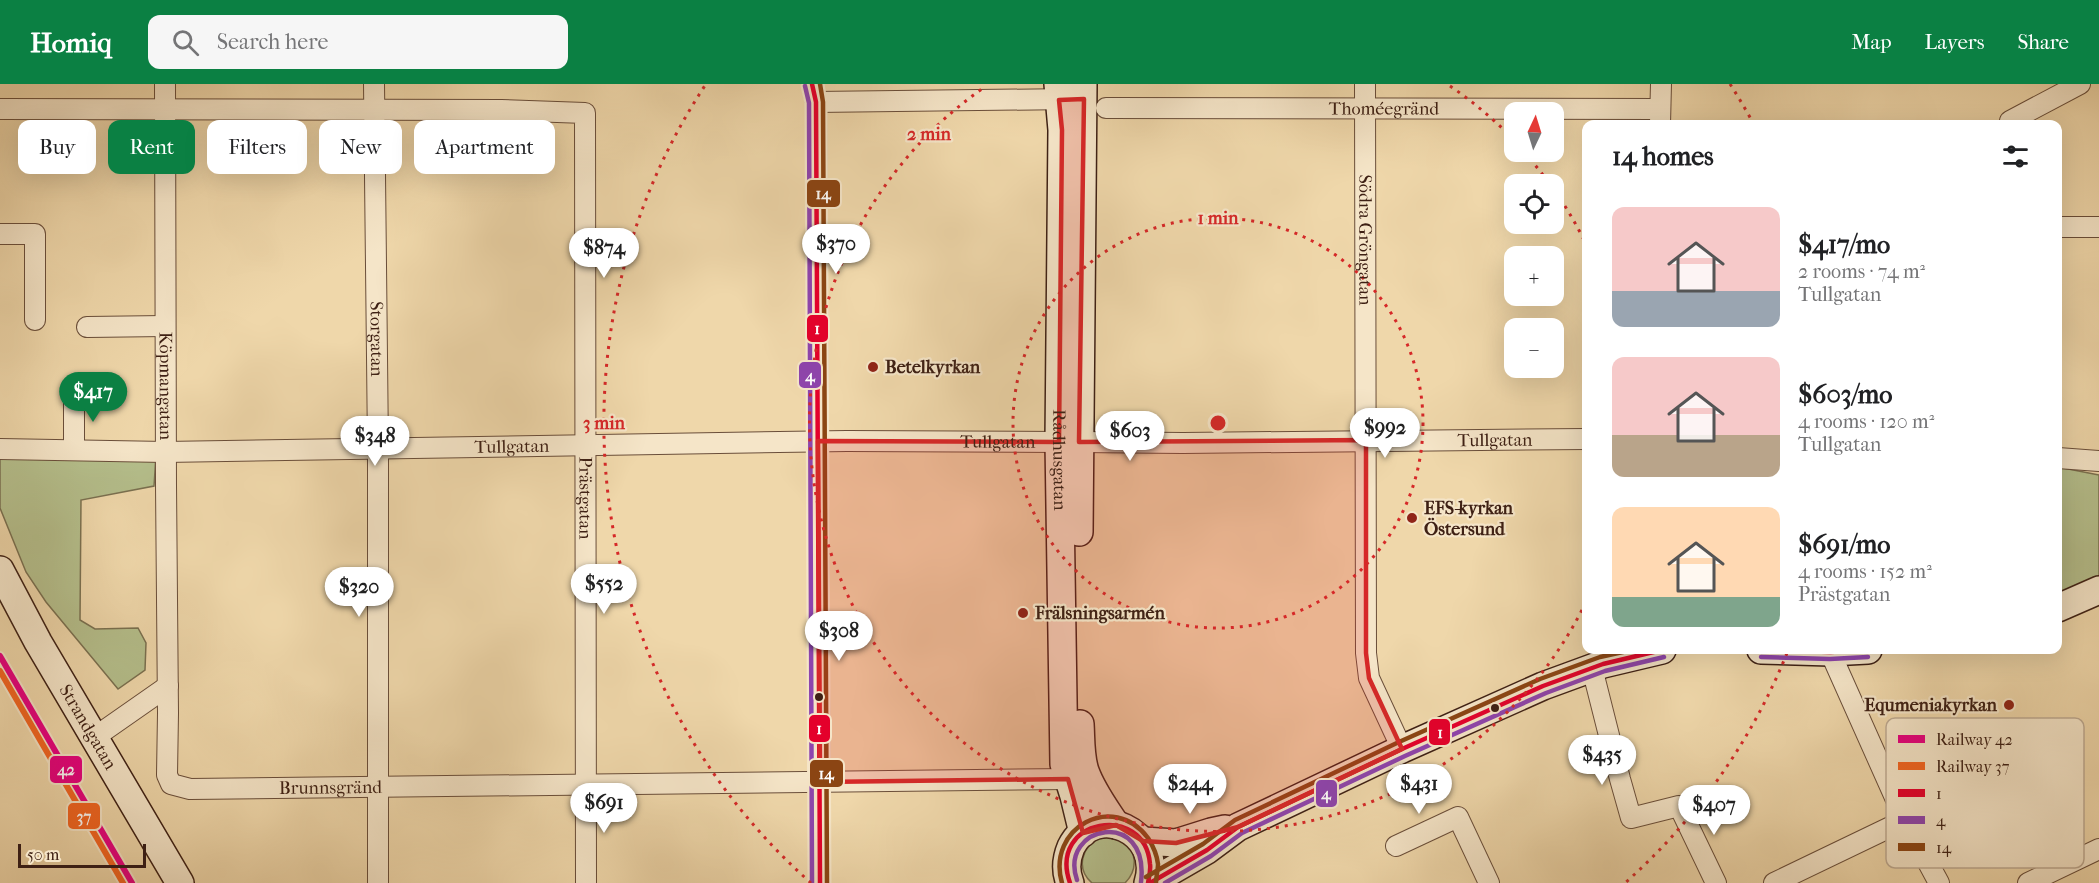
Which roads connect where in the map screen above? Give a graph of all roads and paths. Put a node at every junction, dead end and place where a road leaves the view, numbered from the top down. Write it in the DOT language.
graph roads {
  1 [pos="165,84"];
  2 [pos="374,84"];
  3 [pos="1007,84"];
  4 [pos="1365,84"];
  5 [pos="1661,84"];
  6 [pos="2080,84"];
  7 [pos="814,93"];
  8 [pos="1078,95"];
  9 [pos="986,99"];
  10 [pos="1365,108"];
  11 [pos="0,109"];
  12 [pos="165,110"];
  13 [pos="374,111"];
  14 [pos="1660,117"];
  15 [pos="2012,120"];
  16 [pos="2062,227"];
  17 [pos="2099,227"];
  18 [pos="0,234"];
  19 [pos="35,320"];
  20 [pos="165,326"];
  21 [pos="87,327"];
  22 [pos="74,396"];
  23 [pos="1582,439"];
  24 [pos="1366,440"];
  25 [pos="818,441"];
  26 [pos="1069,442"];
  27 [pos="585,445"];
  28 [pos="378,448"];
  29 [pos="0,449"];
  30 [pos="74,450"];
  31 [pos="165,452"];
  32 [pos="2062,458"];
  33 [pos="2099,461"];
  34 [pos="0,570"];
  35 [pos="2099,590"];
  36 [pos="2062,606"];
  37 [pos="1646,654"];
  38 [pos="1831,654"];
  39 [pos="1592,668"];
  40 [pos="168,686"];
  41 [pos="168,713"];
  42 [pos="95,737"];
  43 [pos="1402,749"];
  44 [pos="1886,777"];
  45 [pos="1068,779"];
  46 [pos="820,782"];
  47 [pos="585,786"];
  48 [pos="378,788"];
  49 [pos="1116,825"];
  50 [pos="1238,827"];
  51 [pos="1886,829"];
  52 [pos="1083,833"];
  53 [pos="1143,841"];
  54 [pos="1396,846"];
  55 [pos="2099,849"];
  56 [pos="2084,856"];
  57 [pos="1931,868"];
  58 [pos="2059,868"];
  59 [pos="180,883"];
  60 [pos="378,883"];
  61 [pos="586,883"];
  62 [pos="820,883"];
  63 [pos="1070,883"];
  64 [pos="1149,883"];
  65 [pos="1489,883"];
  66 [pos="1716,883"];
  67 [pos="1774,883"];
  68 [pos="1939,883"];
  69 [pos="2028,883"];
  1 -- 12 [label="street, Köpmangatan"];
  2 -- 13 [label="street, Storgatan"];
  3 -- 9 [label="street"];
  4 -- 10 [label="street, Södra Gröngatan"];
  5 -- 14 [label="street"];
  6 -- 15 [label="street"];
  7 -- 9 [label="street, Thoméegränd"];
  7 -- 25 [label="street"];
  8 -- 9 [label="street, Thoméegränd"];
  8 -- 10 [label="street, Thoméegränd"];
  8 -- 26 [label="main road, Rådhusgatan"];
  10 -- 14 [label="street, Thoméegränd"];
  10 -- 24 [label="street, Södra Gröngatan"];
  11 -- 12 [label="street"];
  12 -- 13 [label="street"];
  12 -- 20 [label="street, Köpmangatan"];
  13 -- 27 [label="street, Prästgatan"];
  13 -- 28 [label="street, Storgatan"];
  16 -- 17 [label="street"];
  18 -- 19 [label="street"];
  20 -- 21 [label="street"];
  20 -- 31 [label="street, Köpmangatan"];
  22 -- 30 [label="street"];
  23 -- 24 [label="street, Tullgatan"];
  24 -- 26 [label="street, Tullgatan"];
  24 -- 43 [label="street, Södra Gröngatan"];
  25 -- 26 [label="street, Tullgatan"];
  25 -- 27 [label="street, Tullgatan"];
  25 -- 46 [label="street"];
  26 -- 45 [label="main road, Rådhusgatan"];
  26 -- 49 [label="main road, Rådhusgatan"];
  27 -- 28 [label="street, Tullgatan"];
  27 -- 47 [label="street, Prästgatan"];
  28 -- 31 [label="street, Tullgatan"];
  28 -- 48 [label="street, Storgatan"];
  29 -- 30 [label="street, Tullgatan"];
  30 -- 31 [label="street, Tullgatan"];
  31 -- 40 [label="street, Köpmangatan"];
  32 -- 33 [label="street"];
  34 -- 42 [label="main road, Strandgatan"];
  35 -- 36 [label="main road"];
  37 -- 39 [label="main road"];
  38 -- 44 [label="street"];
  39 -- 43 [label="main road"];
  39 -- 66 [label="street"];
  40 -- 41 [label="street, Köpmangatan"];
  40 -- 42 [label="street"];
  41 -- 48 [label="street, Brunnsgränd"];
  42 -- 59 [label="main road, Strandgatan"];
  43 -- 50 [label="main road"];
  45 -- 46 [label="street, Brunnsgränd"];
  45 -- 52 [label="main road, Rådhusgatan"];
  46 -- 47 [label="street, Brunnsgränd"];
  46 -- 62 [label="street"];
  47 -- 48 [label="street, Brunnsgränd"];
  47 -- 61 [label="street, Prästgatan"];
  48 -- 60 [label="street, Storgatan"];
  49 -- 52 [label="main road"];
  49 -- 53 [label="main road"];
  50 -- 53 [label="main road"];
  50 -- 64 [label="main road"];
  51 -- 67 [label="street"];
  52 -- 63 [label="main road"];
  53 -- 64 [label="main road"];
  54 -- 65 [label="street"];
  55 -- 56 [label="street"];
  57 -- 68 [label="street"];
  58 -- 69 [label="street"];
}
